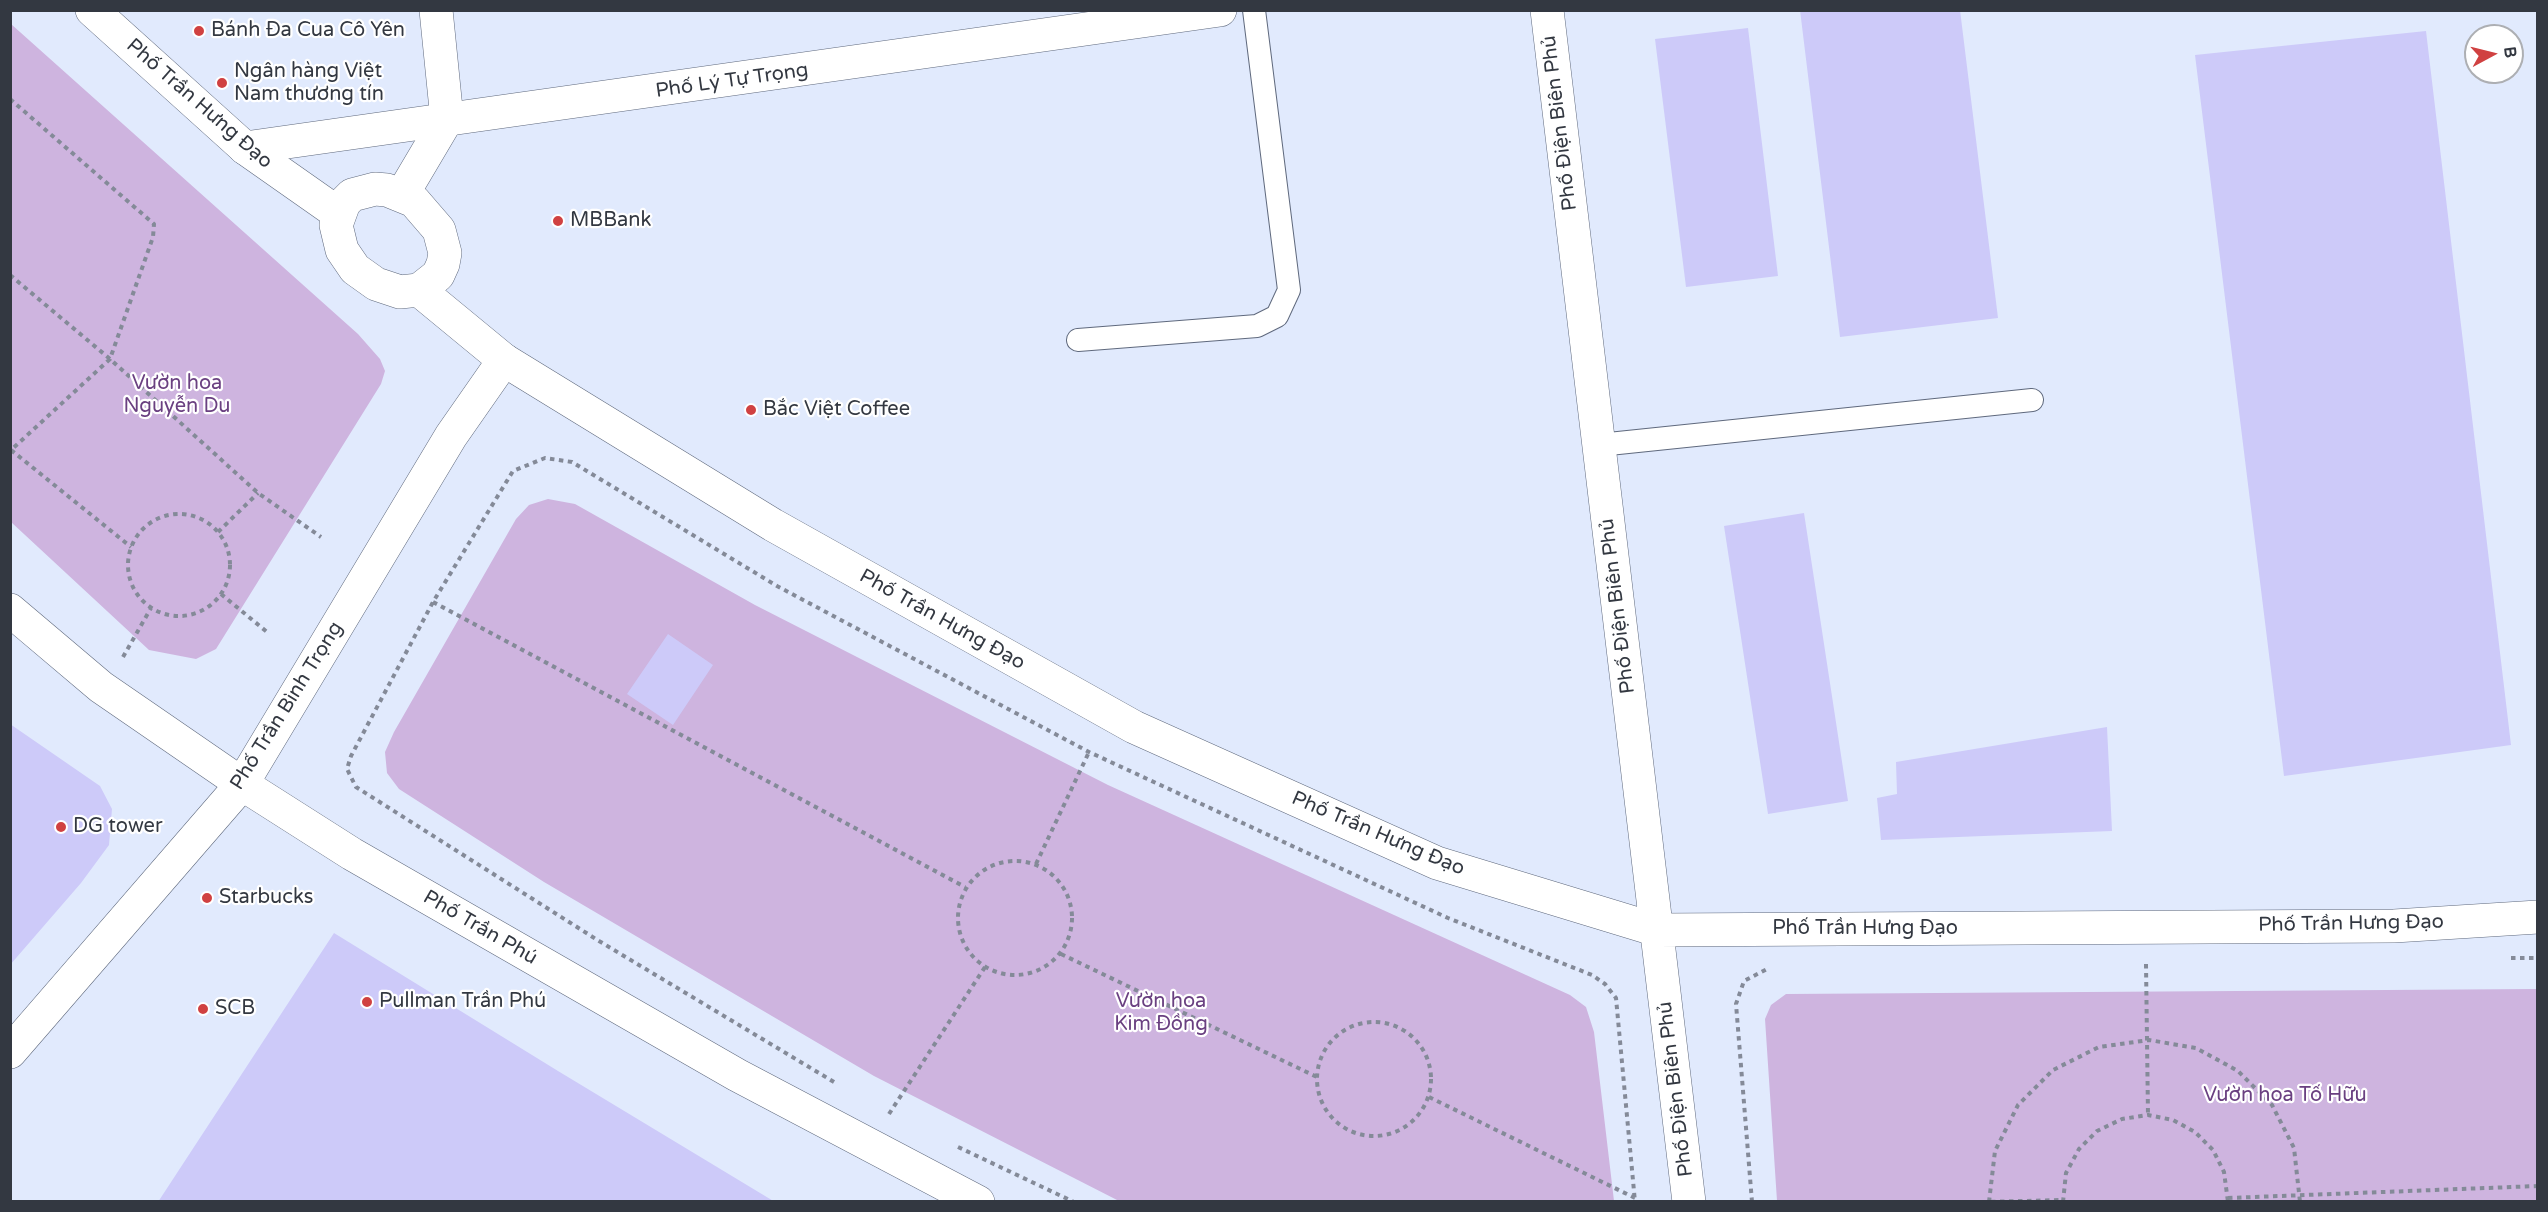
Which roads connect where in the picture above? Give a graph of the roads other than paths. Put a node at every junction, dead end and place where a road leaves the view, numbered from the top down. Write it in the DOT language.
graph roads {
  1 [pos="92,10"];
  2 [pos="436,10"];
  3 [pos="1220,10"];
  4 [pos="1254,10"];
  5 [pos="1547,10"];
  6 [pos="447,118"];
  7 [pos="244,148"];
  8 [pos="402,195"];
  9 [pos="339,214"];
  10 [pos="419,290"];
  11 [pos="1078,340"];
  12 [pos="504,360"];
  13 [pos="2032,400"];
  14 [pos="1599,445"];
  15 [pos="10,610"];
  16 [pos="242,784"];
  17 [pos="2538,917"];
  18 [pos="1657,930"];
  19 [pos="10,1052"];
  20 [pos="960,1198"];
  21 [pos="1689,1202"];
  1 -- 7 [label="main road, Phố Trần Hưng Đạo"];
  2 -- 6 [label="main road"];
  3 -- 6 [label="main road, Phố Lý Tự Trọng"];
  4 -- 11 [label="lane"];
  5 -- 14 [label="main road, Phố Điện Biên Phủ"];
  6 -- 7 [label="main road, Phố Lý Tự Trọng"];
  6 -- 8 [label="main road"];
  7 -- 9 [label="main road, Phố Trần Hưng Đạo"];
  8 -- 9 [label="main road"];
  8 -- 10 [label="main road"];
  9 -- 10 [label="main road"];
  10 -- 12 [label="main road, Phố Trần Hưng Đạo"];
  12 -- 16 [label="main road, Phố Trần Bình Trọng"];
  12 -- 18 [label="main road, Phố Trần Hưng Đạo"];
  13 -- 14 [label="lane"];
  14 -- 18 [label="main road, Phố Điện Biên Phủ"];
  15 -- 16 [label="main road, Phố Trần Phú"];
  16 -- 19 [label="main road, Phố Trần Bình Trọng"];
  16 -- 20 [label="main road, Phố Trần Phú"];
  17 -- 18 [label="main road, Phố Trần Hưng Đạo"];
  18 -- 21 [label="main road, Phố Điện Biên Phủ"];
}
